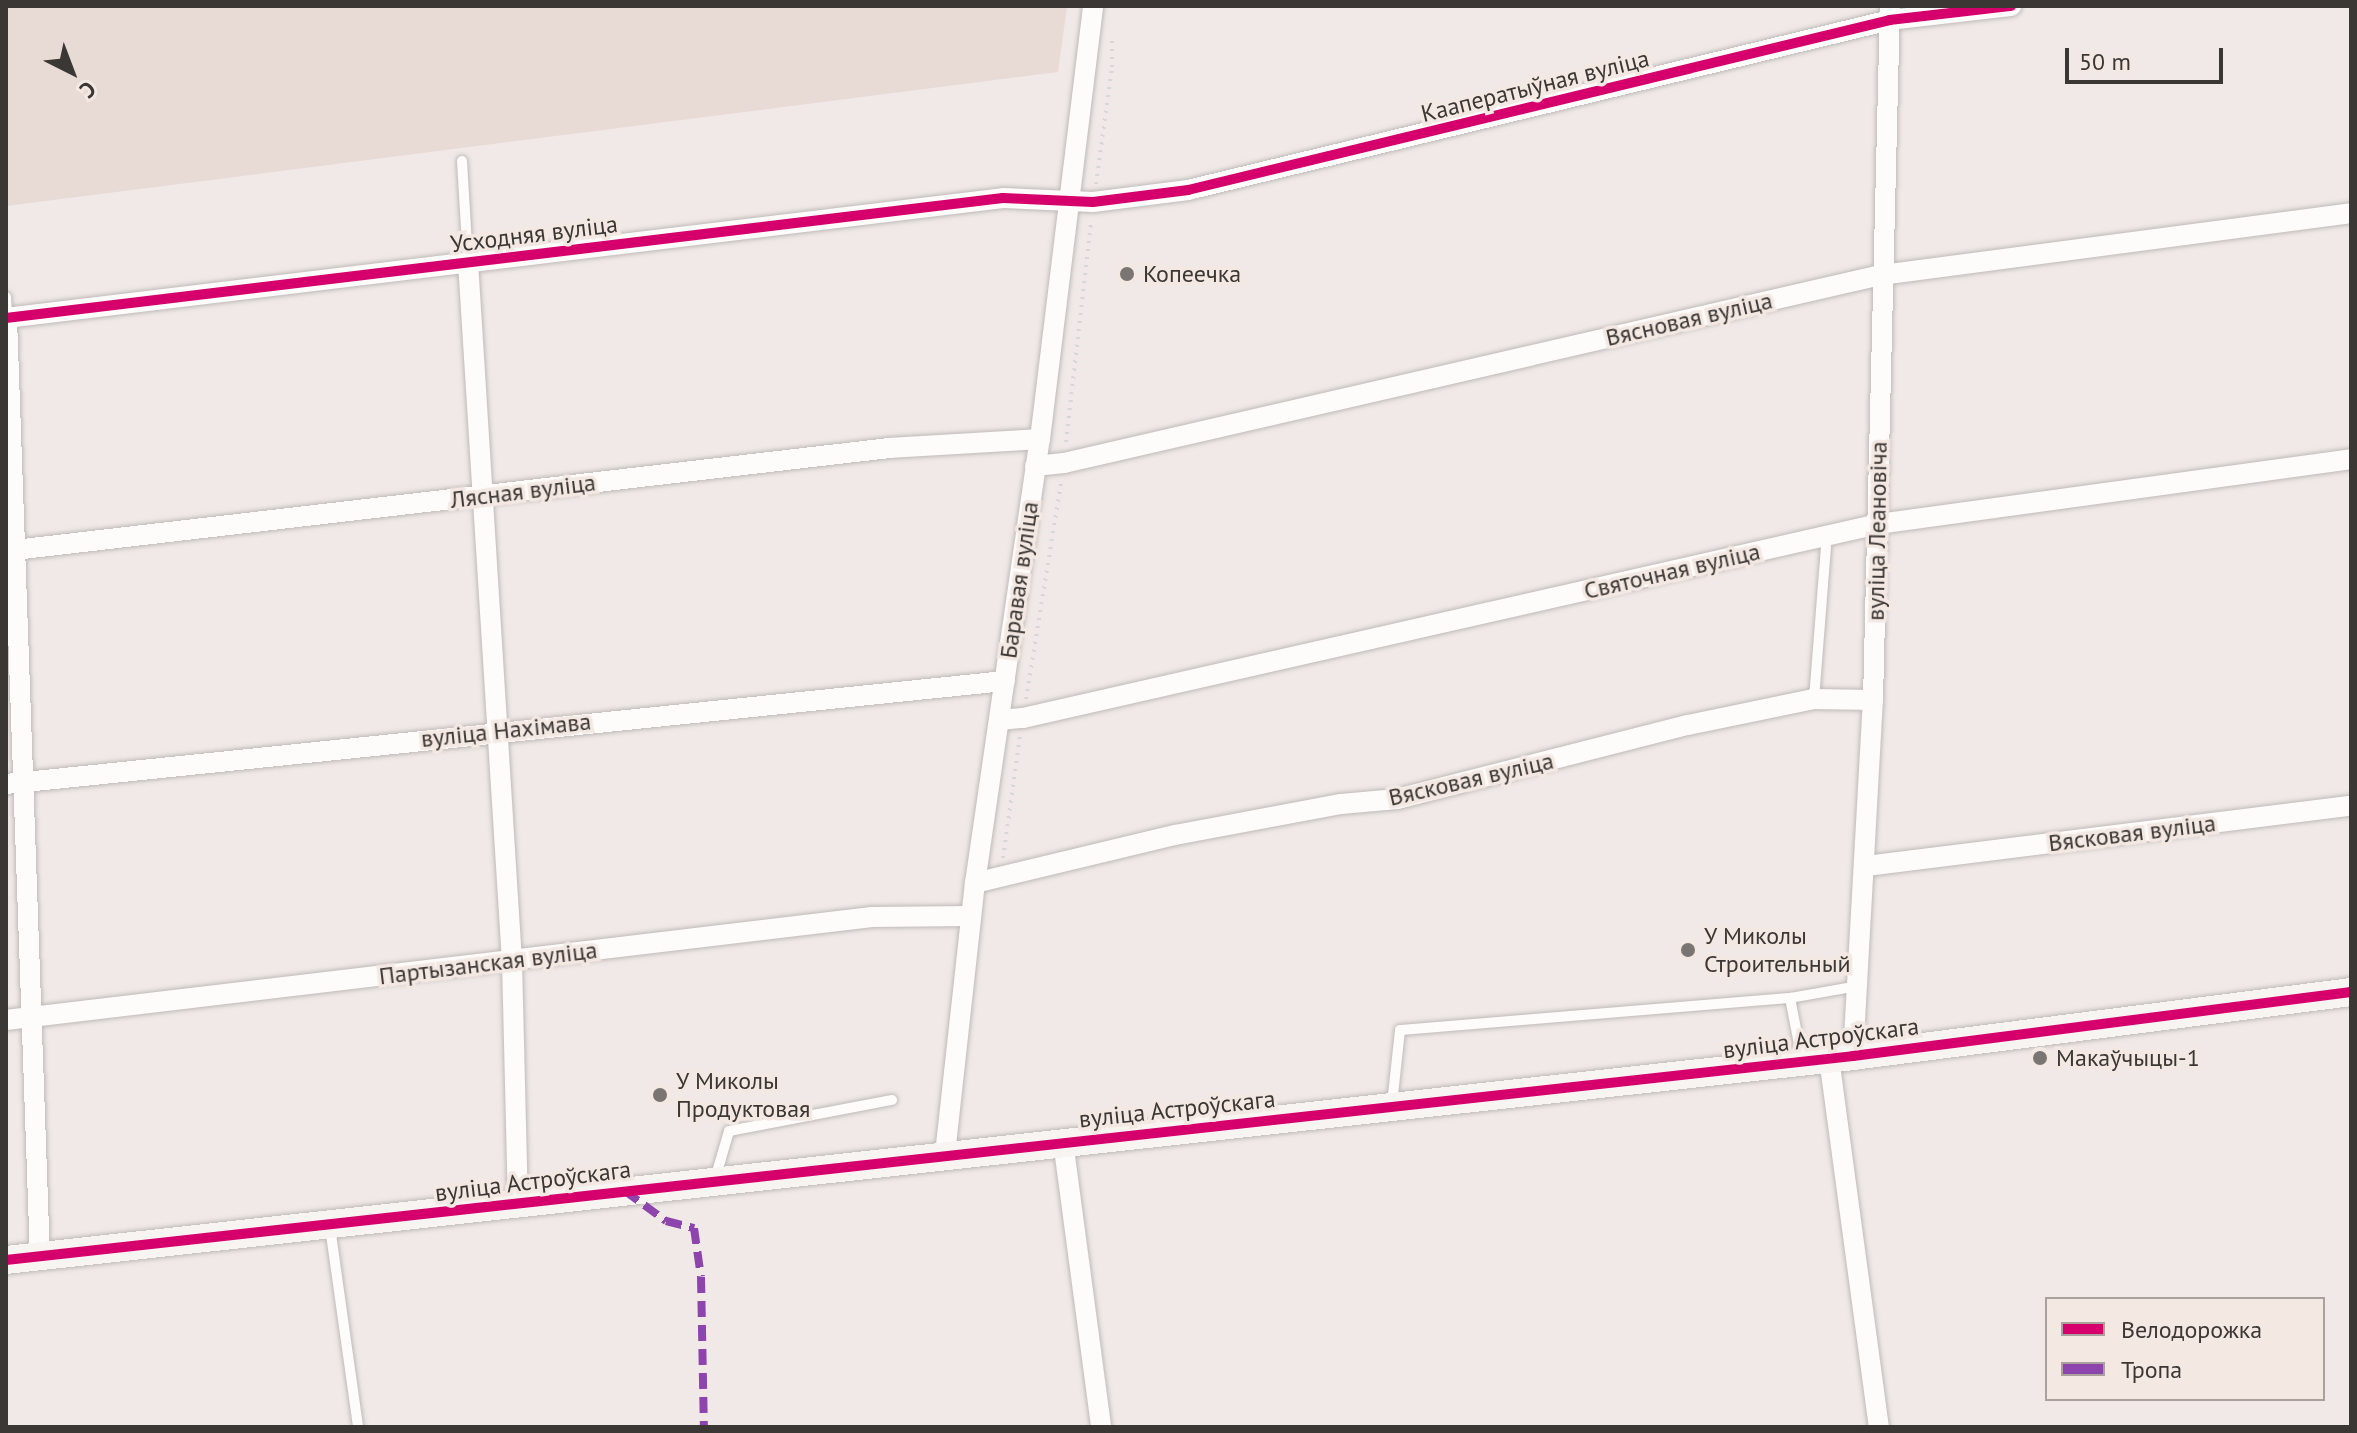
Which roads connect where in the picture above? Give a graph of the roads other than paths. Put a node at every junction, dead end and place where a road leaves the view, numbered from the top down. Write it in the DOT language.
graph roads {
  1 [pos="1093,6"];
  2 [pos="2011,6"];
  3 [pos="1890,13"];
  4 [pos="462,161"];
  5 [pos="1068,202"];
  6 [pos="2351,213"];
  7 [pos="468,262"];
  8 [pos="1881,275"];
  9 [pos="6,297"];
  10 [pos="6,318"];
  11 [pos="1040,439"];
  12 [pos="2351,459"];
  13 [pos="1035,466"];
  14 [pos="481,496"];
  15 [pos="1878,524"];
  16 [pos="1827,535"];
  17 [pos="10,550"];
  18 [pos="1005,681"];
  19 [pos="1814,699"];
  20 [pos="1873,700"];
  21 [pos="999,720"];
  22 [pos="498,731"];
  23 [pos="16,783"];
  24 [pos="2351,806"];
  25 [pos="1866,866"];
  26 [pos="975,883"];
  27 [pos="971,916"];
  28 [pos="512,961"];
  29 [pos="1858,986"];
  30 [pos="2351,992"];
  31 [pos="1790,998"];
  32 [pos="32,1018"];
  33 [pos="6,1020"];
  34 [pos="1828,1058"];
  35 [pos="892,1100"];
  36 [pos="1391,1106"];
  37 [pos="1063,1141"];
  38 [pos="945,1154"];
  39 [pos="714,1181"];
  40 [pos="518,1203"];
  41 [pos="330,1225"];
  42 [pos="40,1256"];
  43 [pos="6,1260"];
  44 [pos="358,1427"];
  45 [pos="1101,1427"];
  46 [pos="1879,1427"];
  1 -- 5 [label="street, Баравая вуліца"];
  2 -- 3 [label="street, Кааператыўная вуліца"];
  3 -- 5 [label="street, Кааператыўная вуліца"];
  3 -- 8 [label="street, вуліца Леановіча"];
  4 -- 7 [label="lane"];
  5 -- 7 [label="street, Усходняя вуліца"];
  5 -- 11 [label="street, Баравая вуліца"];
  6 -- 8 [label="street, Вясновая вуліца"];
  7 -- 10 [label="street, Усходняя вуліца"];
  7 -- 14 [label="street"];
  8 -- 13 [label="street, Вясновая вуліца"];
  8 -- 15 [label="street, вуліца Леановіча"];
  9 -- 10 [label="lane"];
  10 -- 17 [label="street"];
  11 -- 13 [label="street, Баравая вуліца"];
  11 -- 14 [label="street, Лясная вуліца"];
  12 -- 15 [label="street, Святочная вуліца"];
  13 -- 18 [label="street, Баравая вуліца"];
  14 -- 17 [label="street, Лясная вуліца"];
  14 -- 22 [label="street"];
  15 -- 16 [label="street, Святочная вуліца"];
  15 -- 20 [label="street, вуліца Леановіча"];
  16 -- 19 [label="lane"];
  16 -- 21 [label="street, Святочная вуліца"];
  17 -- 23 [label="street"];
  18 -- 21 [label="street, Баравая вуліца"];
  18 -- 22 [label="street, вуліца Нахімава"];
  19 -- 20 [label="street, Вясковая вуліца"];
  19 -- 26 [label="street, Вясковая вуліца"];
  20 -- 25 [label="street, вуліца Леановіча"];
  21 -- 26 [label="street, Баравая вуліца"];
  22 -- 23 [label="street, вуліца Нахімава"];
  22 -- 28 [label="street"];
  23 -- 32 [label="street"];
  24 -- 25 [label="street, Вясковая вуліца"];
  25 -- 29 [label="street, вуліца Леановіча"];
  26 -- 27 [label="street, Баравая вуліца"];
  27 -- 28 [label="street, Партызанская вуліца"];
  27 -- 38 [label="street, Баравая вуліца"];
  28 -- 32 [label="street, Партызанская вуліца"];
  28 -- 40 [label="street"];
  29 -- 31 [label="lane"];
  29 -- 34 [label="street, вуліца Леановіча"];
  30 -- 34 [label="street, вуліца Астроўскага"];
  31 -- 34 [label="lane"];
  31 -- 36 [label="lane"];
  32 -- 33 [label="street, Партызанская вуліца"];
  32 -- 42 [label="street"];
  34 -- 36 [label="street, вуліца Астроўскага"];
  34 -- 46 [label="street, вуліца Леановіча"];
  35 -- 39 [label="lane"];
  36 -- 37 [label="street, вуліца Астроўскага"];
  37 -- 38 [label="street, вуліца Астроўскага"];
  37 -- 45 [label="street"];
  38 -- 39 [label="street, вуліца Астроўскага"];
  39 -- 40 [label="street, вуліца Астроўскага"];
  40 -- 41 [label="street, вуліца Астроўскага"];
  41 -- 42 [label="street, вуліца Астроўскага"];
  41 -- 44 [label="lane"];
  42 -- 43 [label="street, вуліца Астроўскага"];
}
